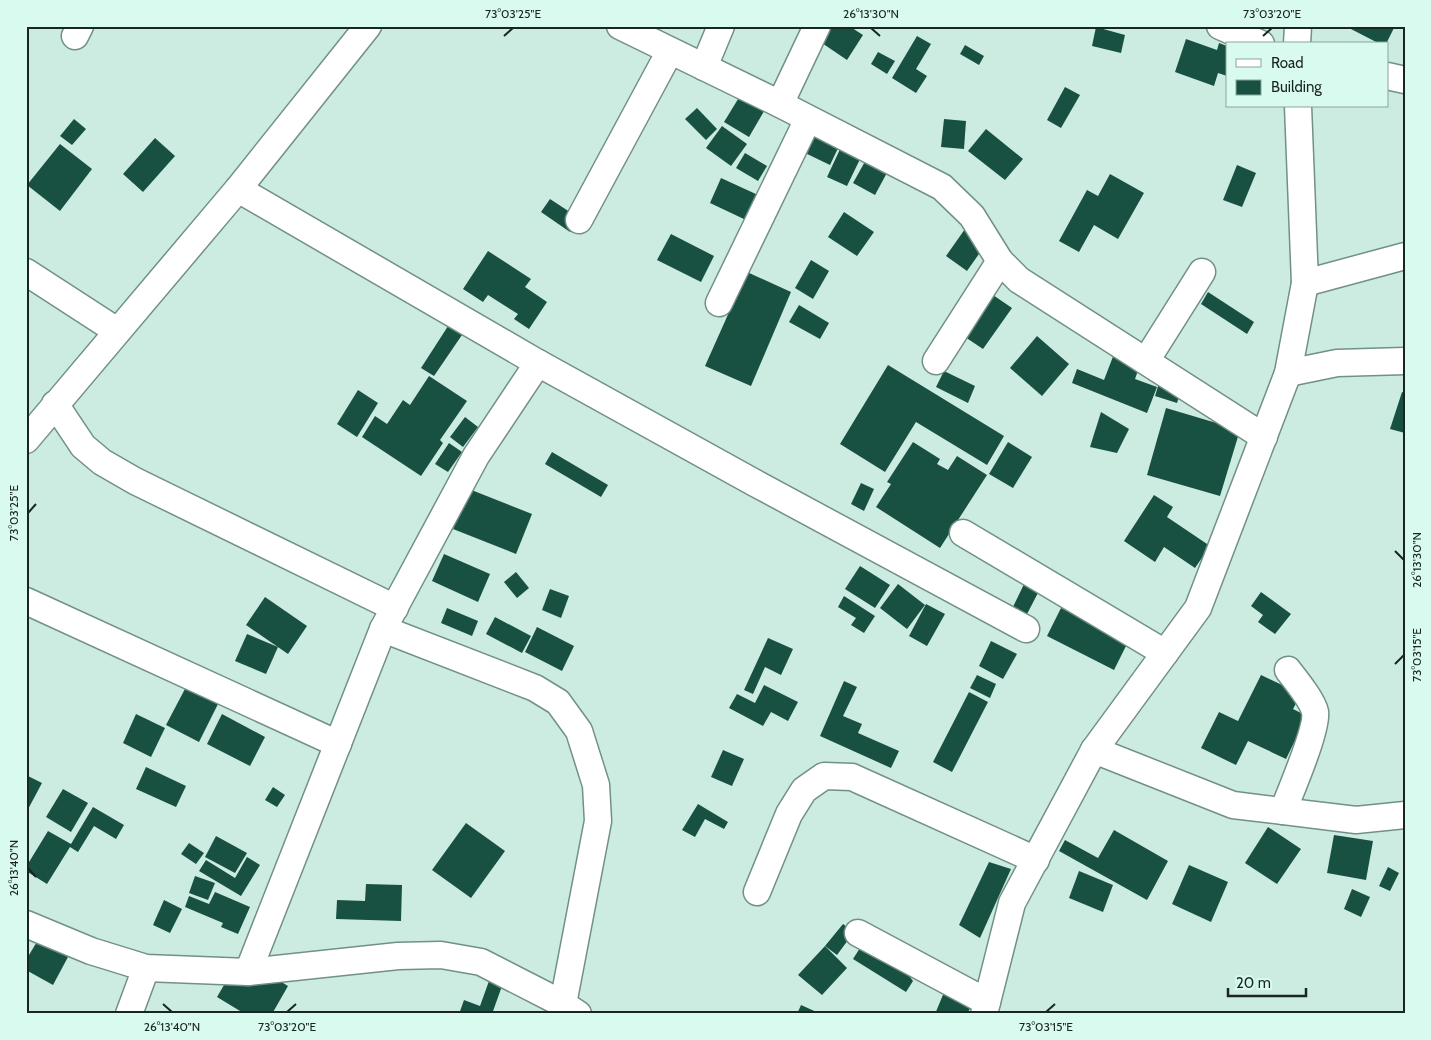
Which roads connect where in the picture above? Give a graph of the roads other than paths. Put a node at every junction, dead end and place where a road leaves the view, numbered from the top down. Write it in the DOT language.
graph roads {
  1 [pos="368,26"];
  2 [pos="620,26"];
  3 [pos="721,26"];
  4 [pos="817,26"];
  5 [pos="1220,26"];
  6 [pos="1298,26"];
  7 [pos="1257,42"];
  8 [pos="1297,42"];
  9 [pos="670,51"];
  10 [pos="704,67"];
  11 [pos="1388,76"];
  12 [pos="1405,80"];
  13 [pos="780,104"];
  14 [pos="1298,108"];
  15 [pos="808,119"];
  16 [pos="238,189"];
  17 [pos="579,220"];
  18 [pos="1405,256"];
  19 [pos="1000,261"];
  20 [pos="26,272"];
  21 [pos="1202,272"];
  22 [pos="1305,283"];
  23 [pos="719,303"];
  24 [pos="117,331"];
  25 [pos="1405,360"];
  26 [pos="936,361"];
  27 [pos="1146,361"];
  28 [pos="538,363"];
  29 [pos="1288,373"];
  30 [pos="55,404"];
  31 [pos="1264,437"];
  32 [pos="26,440"];
  33 [pos="963,533"];
  34 [pos="26,601"];
  35 [pos="389,618"];
  36 [pos="1026,629"];
  37 [pos="1165,653"];
  38 [pos="1288,670"];
  39 [pos="338,744"];
  40 [pos="1094,750"];
  41 [pos="1283,811"];
  42 [pos="1405,815"];
  43 [pos="1036,860"];
  44 [pos="757,892"];
  45 [pos="26,924"];
  46 [pos="858,932"];
  47 [pos="146,968"];
  48 [pos="248,972"];
  49 [pos="986,1008"];
  50 [pos="570,1009"];
  51 [pos="129,1014"];
  1 -- 16 [label="street"];
  2 -- 9 [label="street"];
  3 -- 10 [label="street"];
  4 -- 13 [label="street"];
  5 -- 7 [label="street"];
  6 -- 8 [label="street"];
  9 -- 10 [label="street"];
  9 -- 17 [label="street"];
  10 -- 13 [label="street"];
  11 -- 12 [label="street"];
  13 -- 15 [label="street"];
  14 -- 22 [label="street"];
  15 -- 19 [label="street"];
  15 -- 23 [label="street"];
  16 -- 24 [label="street"];
  16 -- 28 [label="street"];
  18 -- 22 [label="street"];
  19 -- 26 [label="street"];
  19 -- 27 [label="street"];
  20 -- 24 [label="street"];
  21 -- 27 [label="street"];
  22 -- 29 [label="street"];
  24 -- 30 [label="street"];
  25 -- 29 [label="street"];
  27 -- 31 [label="street"];
  28 -- 35 [label="street"];
  28 -- 36 [label="street"];
  29 -- 31 [label="street"];
  30 -- 32 [label="street"];
  30 -- 35 [label="street"];
  31 -- 37 [label="street"];
  33 -- 37 [label="street"];
  34 -- 39 [label="street"];
  35 -- 39 [label="street"];
  35 -- 50 [label="street"];
  37 -- 40 [label="street"];
  38 -- 41 [label="street"];
  39 -- 48 [label="street"];
  40 -- 41 [label="street"];
  40 -- 43 [label="street"];
  41 -- 42 [label="street"];
  43 -- 44 [label="street"];
  43 -- 49 [label="street"];
  45 -- 47 [label="street"];
  46 -- 49 [label="street"];
  47 -- 48 [label="street"];
  47 -- 51 [label="street"];
  48 -- 50 [label="street"];
}
